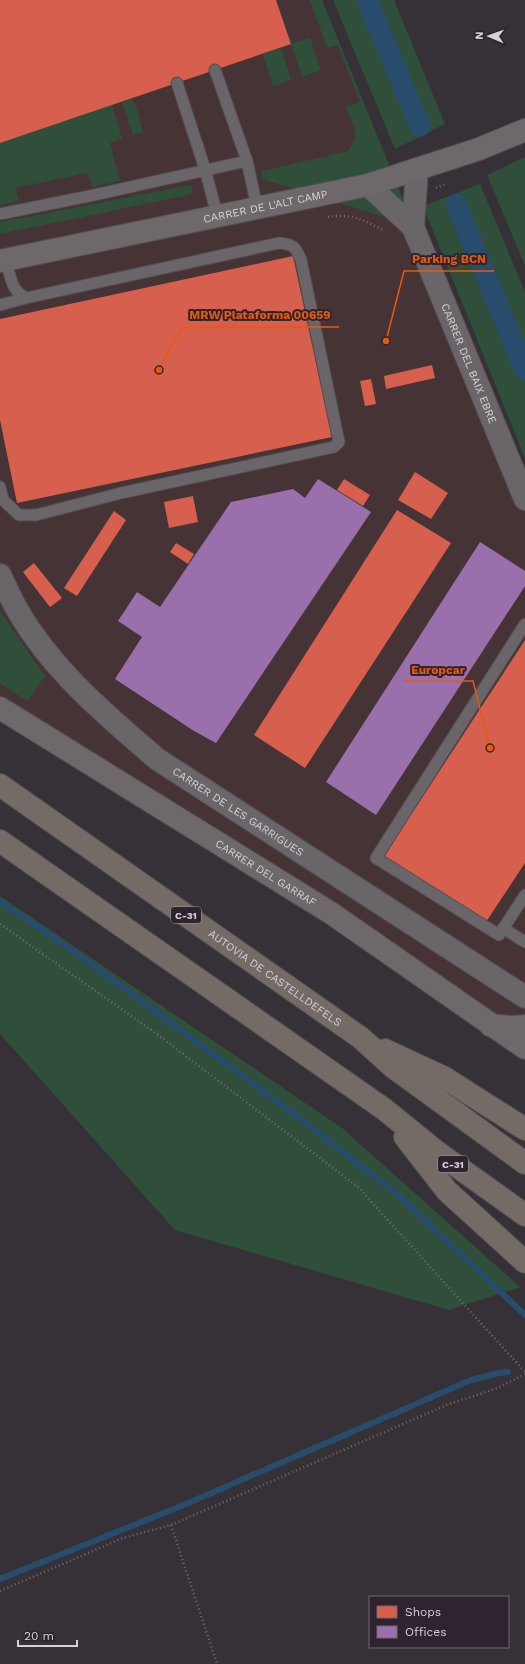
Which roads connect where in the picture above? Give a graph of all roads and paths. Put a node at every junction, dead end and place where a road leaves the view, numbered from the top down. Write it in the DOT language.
graph roads {
  1 [pos="216,70"];
  2 [pos="177,83"];
  3 [pos="525,130"];
  4 [pos="247,161"];
  5 [pos="205,169"];
  6 [pos="417,169"];
  7 [pos="368,185"];
  8 [pos="257,207"];
  9 [pos="0,214"];
  10 [pos="217,215"];
  11 [pos="413,227"];
  12 [pos="3,260"];
  13 [pos="26,298"];
  14 [pos="0,305"];
  15 [pos="0,487"];
  16 [pos="525,500"];
  17 [pos="0,575"];
  18 [pos="525,624"];
  19 [pos="0,708"];
  20 [pos="0,785"];
  21 [pos="0,841"];
  22 [pos="525,895"];
  23 [pos="0,924"];
  24 [pos="503,928"];
  25 [pos="525,942"];
  26 [pos="525,997"];
  27 [pos="490,1025"];
  28 [pos="525,1026"];
  29 [pos="361,1038"];
  30 [pos="525,1048"];
  31 [pos="384,1109"];
  32 [pos="525,1129"];
  33 [pos="525,1163"];
  34 [pos="525,1215"];
  35 [pos="525,1262"];
  36 [pos="525,1373"];
  37 [pos="171,1525"];
  38 [pos="0,1591"];
  39 [pos="217,1664"];
  1 -- 4 [label="lane"];
  2 -- 5 [label="lane"];
  3 -- 6 [label="main road, CARRER DE L'ALT CAMP"];
  4 -- 5 [label="lane"];
  4 -- 8 [label="lane"];
  5 -- 9 [label="lane"];
  5 -- 10 [label="lane"];
  6 -- 7 [label="main road, CARRER DE L'ALT CAMP"];
  6 -- 11 [label="street, CARRER DEL BAIX EBRE"];
  7 -- 8 [label="main road, CARRER DE L'ALT CAMP"];
  7 -- 11 [label="street, CARRER DEL BAIX EBRE"];
  8 -- 10 [label="main road, CARRER DE L'ALT CAMP"];
  10 -- 12 [label="main road, CARRER DE L'ALT CAMP"];
  11 -- 16 [label="street, CARRER DEL BAIX EBRE"];
  12 -- 13 [label="lane"];
  13 -- 14 [label="lane"];
  13 -- 15 [label="lane"];
  17 -- 26 [label="street, CARRER DE LES GARRIGUES"];
  18 -- 24 [label="lane"];
  19 -- 27 [label="main road, CARRER DEL GARRAF"];
  20 -- 29 [label="highway, AUTOVIA DE CASTELLDEFELS / C-31"];
  21 -- 31 [label="highway, C-31"];
  22 -- 24 [label="lane"];
  23 -- 36 [label="path"];
  24 -- 25 [label="lane"];
  27 -- 28 [label="main road"];
  27 -- 30 [label="main road, CARRER DEL GARRAF"];
  29 -- 32 [label="highway"];
  29 -- 33 [label="highway, AUTOVIA DE CASTELLDEFELS / C-31"];
  31 -- 34 [label="highway, C-31"];
  31 -- 35 [label="highway"];
  36 -- 37 [label="path"];
  37 -- 38 [label="path"];
  37 -- 39 [label="path"];
}
